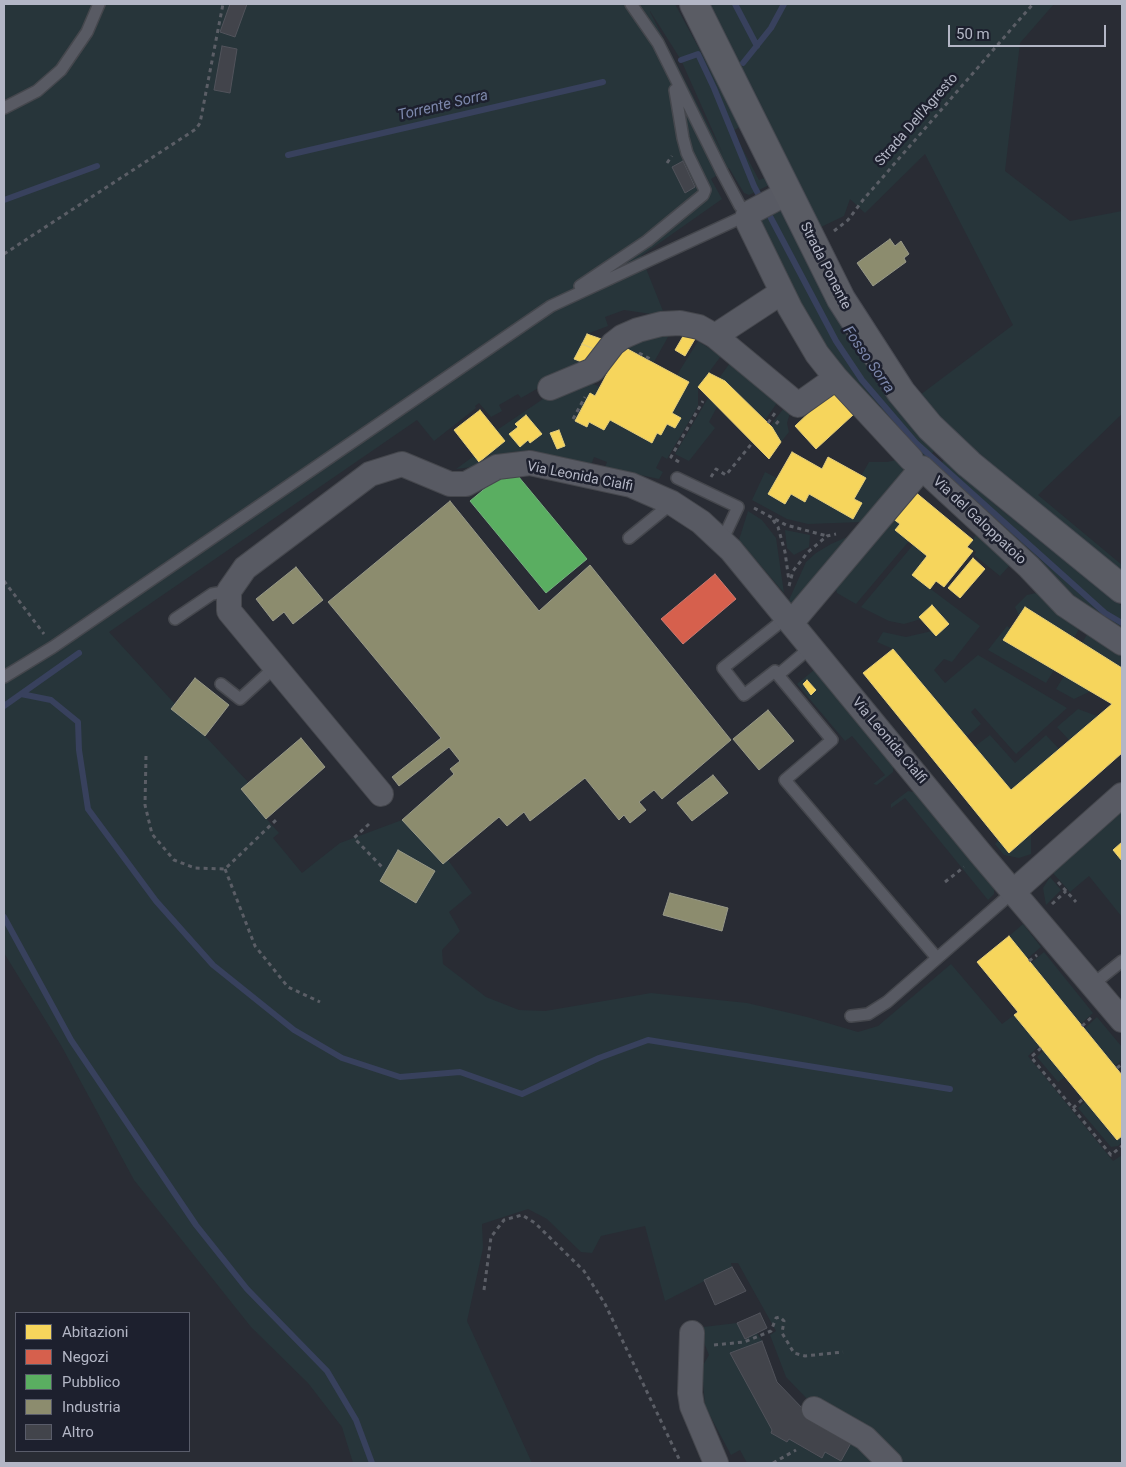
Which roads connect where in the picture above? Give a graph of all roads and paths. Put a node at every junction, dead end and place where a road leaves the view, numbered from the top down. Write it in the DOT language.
graph roads {
  1 [pos="98,4"];
  2 [pos="223,4"];
  3 [pos="631,4"];
  4 [pos="694,4"];
  5 [pos="1033,4"];
  6 [pos="671,74"];
  7 [pos="4,108"];
  8 [pos="783,196"];
  9 [pos="752,212"];
  10 [pos="814,246"];
  11 [pos="4,254"];
  12 [pos="782,292"];
  13 [pos="551,306"];
  14 [pos="715,336"];
  15 [pos="836,378"];
  16 [pos="550,388"];
  17 [pos="703,401"];
  18 [pos="753,442"];
  19 [pos="911,459"];
  20 [pos="719,470"];
  21 [pos="677,478"];
  22 [pos="672,503"];
  23 [pos="748,505"];
  24 [pos="773,520"];
  25 [pos="845,531"];
  26 [pos="827,536"];
  27 [pos="629,538"];
  28 [pos="722,541"];
  29 [pos="4,581"];
  30 [pos="789,585"];
  31 [pos="1122,589"];
  32 [pos="229,591"];
  33 [pos="788,592"];
  34 [pos="175,619"];
  35 [pos="789,620"];
  36 [pos="1122,644"];
  37 [pos="53,647"];
  38 [pos="811,647"];
  39 [pos="275,667"];
  40 [pos="778,675"];
  41 [pos="4,677"];
  42 [pos="221,684"];
  43 [pos="146,756"];
  44 [pos="381,794"];
  45 [pos="1122,795"];
  46 [pos="276,820"];
  47 [pos="369,824"];
  48 [pos="966,865"];
  49 [pos="383,868"];
  50 [pos="225,869"];
  51 [pos="1055,879"];
  52 [pos="944,882"];
  53 [pos="1066,891"];
  54 [pos="1013,892"];
  55 [pos="1076,902"];
  56 [pos="1045,910"];
  57 [pos="937,958"];
  58 [pos="1122,961"];
  59 [pos="1092,985"];
  60 [pos="320,1002"];
  61 [pos="851,1016"];
  62 [pos="1122,1020"];
  63 [pos="1041,1048"];
  64 [pos="1122,1064"];
  65 [pos="1117,1068"];
  66 [pos="1083,1099"];
  67 [pos="1073,1108"];
  68 [pos="1122,1147"];
  69 [pos="484,1290"];
  70 [pos="692,1342"];
  71 [pos="843,1352"];
  72 [pos="814,1410"];
  73 [pos="796,1450"];
  74 [pos="681,1463"];
  75 [pos="716,1463"];
  76 [pos="773,1463"];
  77 [pos="890,1463"];
  1 -- 7 [label="lane"];
  2 -- 11 [label="path"];
  3 -- 6 [label="lane"];
  4 -- 8 [label="main road, Strada Ponente"];
  5 -- 10 [label="path, Strada Dell'Agresto"];
  6 -- 9 [label="lane"];
  6 -- 13 [label="lane"];
  8 -- 9 [label="street"];
  8 -- 10 [label="main road, Strada Ponente"];
  9 -- 12 [label="street"];
  9 -- 13 [label="lane"];
  10 -- 31 [label="main road, Strada Ponente"];
  12 -- 14 [label="street"];
  12 -- 15 [label="street"];
  13 -- 37 [label="lane"];
  14 -- 15 [label="street"];
  14 -- 16 [label="street"];
  15 -- 19 [label="street"];
  17 -- 21 [label="path"];
  18 -- 20 [label="path"];
  21 -- 28 [label="lane"];
  22 -- 27 [label="lane"];
  22 -- 28 [label="street, Via Leonida Cialfi"];
  22 -- 32 [label="street, Via Leonida Cialfi"];
  23 -- 24 [label="path"];
  24 -- 26 [label="path"];
  24 -- 30 [label="path"];
  25 -- 26 [label="path"];
  26 -- 30 [label="path"];
  28 -- 35 [label="street, Via Leonida Cialfi"];
  29 -- 37 [label="path"];
  30 -- 33 [label="path"];
  32 -- 34 [label="lane"];
  32 -- 39 [label="street"];
  35 -- 36 [label="street, Via del Galoppatoio"];
  35 -- 38 [label="street, Via Leonida Cialfi"];
  35 -- 40 [label="lane"];
  37 -- 41 [label="lane"];
  38 -- 40 [label="lane"];
  38 -- 54 [label="street, Via Leonida Cialfi"];
  39 -- 42 [label="lane"];
  39 -- 44 [label="street"];
  40 -- 57 [label="lane"];
  43 -- 50 [label="path"];
  45 -- 54 [label="street"];
  46 -- 50 [label="path"];
  47 -- 49 [label="path"];
  48 -- 52 [label="path"];
  50 -- 60 [label="path"];
  51 -- 53 [label="path"];
  53 -- 55 [label="path"];
  53 -- 56 [label="path"];
  54 -- 57 [label="lane"];
  54 -- 59 [label="street, Via Leonida Cialfi"];
  57 -- 61 [label="lane"];
  58 -- 59 [label="lane"];
  59 -- 62 [label="street, Via Leonida Cialfi"];
  63 -- 67 [label="path"];
  64 -- 65 [label="path"];
  66 -- 67 [label="path"];
  67 -- 68 [label="path"];
  69 -- 74 [label="path"];
  70 -- 71 [label="path"];
  70 -- 75 [label="street"];
  72 -- 77 [label="street"];
  73 -- 76 [label="path"];
}
